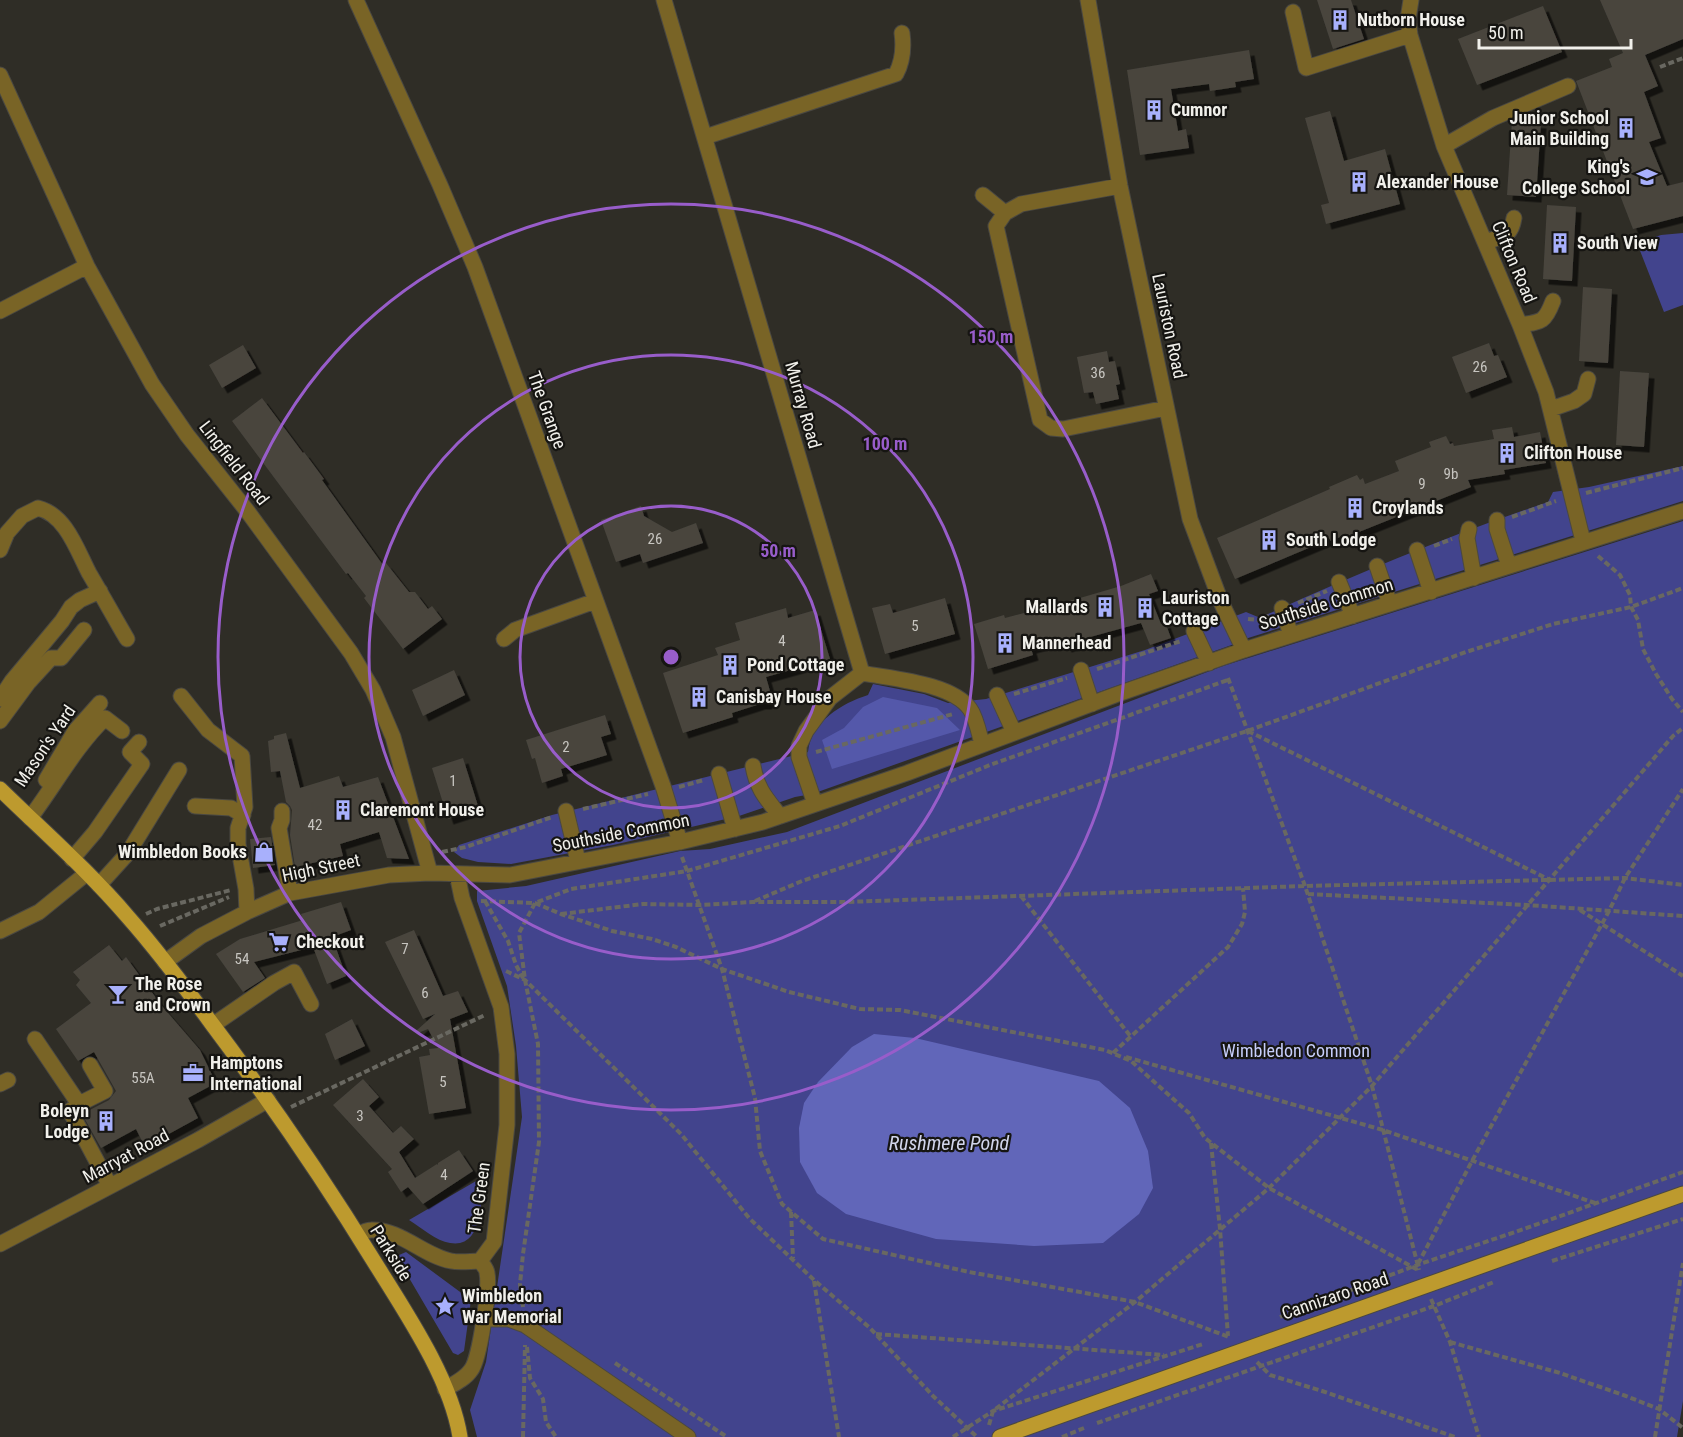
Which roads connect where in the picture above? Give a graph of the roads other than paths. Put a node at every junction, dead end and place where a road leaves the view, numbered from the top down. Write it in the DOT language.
graph roads {
  1 [pos="356,0"];
  2 [pos="664,0"];
  3 [pos="1088,0"];
  4 [pos="1411,0"];
  5 [pos="1293,12"];
  6 [pos="902,33"];
  7 [pos="1410,35"];
  8 [pos="0,75"];
  9 [pos="1568,86"];
  10 [pos="705,137"];
  11 [pos="1444,146"];
  12 [pos="1120,186"];
  13 [pos="983,195"];
  14 [pos="1005,213"];
  15 [pos="1514,218"];
  16 [pos="1485,242"];
  17 [pos="87,266"];
  18 [pos="1553,301"];
  19 [pos="0,311"];
  20 [pos="1520,325"];
  21 [pos="1588,379"];
  22 [pos="1167,408"];
  23 [pos="1551,409"];
  24 [pos="1683,511"];
  25 [pos="1497,520"];
  26 [pos="1465,533"];
  27 [pos="1583,541"];
  28 [pos="0,550"];
  29 [pos="1417,550"];
  30 [pos="1377,566"];
  31 [pos="1509,566"];
  32 [pos="1474,578"];
  33 [pos="1339,582"];
  34 [pos="100,591"];
  35 [pos="1431,592"];
  36 [pos="595,601"];
  37 [pos="1390,604"];
  38 [pos="1282,608"];
  39 [pos="1353,616"];
  40 [pos="84,630"];
  41 [pos="1194,631"];
  42 [pos="1291,635"];
  43 [pos="127,639"];
  44 [pos="504,639"];
  45 [pos="1244,650"];
  46 [pos="1215,661"];
  47 [pos="1081,670"];
  48 [pos="862,673"];
  49 [pos="997,695"];
  50 [pos="181,696"];
  51 [pos="0,699"];
  52 [pos="100,703"];
  53 [pos="1092,704"];
  54 [pos="0,721"];
  55 [pos="122,731"];
  56 [pos="1014,732"];
  57 [pos="139,742"];
  58 [pos="982,744"];
  59 [pos="753,766"];
  60 [pos="179,770"];
  61 [pos="719,774"];
  62 [pos="0,789"];
  63 [pos="815,804"];
  64 [pos="195,806"];
  65 [pos="282,811"];
  66 [pos="567,811"];
  67 [pos="26,814"];
  68 [pos="243,815"];
  69 [pos="780,816"];
  70 [pos="735,829"];
  71 [pos="680,842"];
  72 [pos="72,859"];
  73 [pos="578,861"];
  74 [pos="87,873"];
  75 [pos="430,873"];
  76 [pos="457,874"];
  77 [pos="99,885"];
  78 [pos="290,893"];
  79 [pos="247,912"];
  80 [pos="0,931"];
  81 [pos="165,962"];
  82 [pos="311,1004"];
  83 [pos="213,1025"];
  84 [pos="35,1039"];
  85 [pos="90,1065"];
  86 [pos="268,1100"];
  87 [pos="79,1104"];
  88 [pos="110,1186"];
  89 [pos="1683,1194"];
  90 [pos="358,1234"];
  91 [pos="0,1244"];
  92 [pos="480,1261"];
  93 [pos="484,1319"];
  94 [pos="445,1389"];
  95 [pos="994,1433"];
  96 [pos="460,1437"];
  97 [pos="688,1437"];
  1 -- 36 [label="street, The Grange"];
  2 -- 10 [label="street, Murray Road"];
  3 -- 12 [label="street, Lauriston Road"];
  4 -- 7 [label="street, Clifton Road"];
  5 -- 7 [label="street"];
  6 -- 10 [label="street"];
  7 -- 11 [label="street, Clifton Road"];
  8 -- 17 [label="street, Lingfield Road"];
  9 -- 11 [label="street"];
  10 -- 48 [label="street, Murray Road"];
  11 -- 16 [label="street, Clifton Road"];
  12 -- 14 [label="street"];
  12 -- 22 [label="street, Lauriston Road"];
  13 -- 14 [label="street"];
  14 -- 22 [label="street"];
  15 -- 16 [label="street"];
  16 -- 20 [label="street, Clifton Road"];
  17 -- 19 [label="street"];
  17 -- 75 [label="street, Lingfield Road"];
  18 -- 20 [label="street"];
  20 -- 23 [label="street, Clifton Road"];
  21 -- 23 [label="street"];
  22 -- 45 [label="street, Lauriston Road"];
  23 -- 27 [label="street, Clifton Road"];
  24 -- 27 [label="street, Southside Common"];
  25 -- 31 [label="street"];
  26 -- 32 [label="street"];
  27 -- 31 [label="street, Southside Common"];
  28 -- 34 [label="street"];
  29 -- 35 [label="street"];
  30 -- 37 [label="street"];
  31 -- 32 [label="street, Southside Common"];
  32 -- 35 [label="street, Southside Common"];
  33 -- 39 [label="street"];
  34 -- 43 [label="street"];
  34 -- 51 [label="street"];
  35 -- 37 [label="street, Southside Common"];
  36 -- 44 [label="street"];
  36 -- 71 [label="street, The Grange"];
  37 -- 39 [label="street, Southside Common"];
  38 -- 42 [label="street"];
  39 -- 42 [label="street, Southside Common"];
  40 -- 54 [label="street"];
  41 -- 46 [label="street"];
  42 -- 45 [label="street, Southside Common"];
  45 -- 46 [label="street, Southside Common"];
  46 -- 53 [label="street, Southside Common"];
  47 -- 53 [label="street"];
  48 -- 58 [label="street"];
  48 -- 63 [label="street"];
  49 -- 56 [label="street"];
  50 -- 68 [label="street"];
  52 -- 67 [label="street, Mason's Yard"];
  53 -- 56 [label="street, Southside Common"];
  55 -- 67 [label="street"];
  56 -- 58 [label="street, Southside Common"];
  57 -- 72 [label="street"];
  58 -- 63 [label="street, Southside Common"];
  59 -- 69 [label="street"];
  60 -- 77 [label="street"];
  61 -- 70 [label="street"];
  62 -- 67 [label="main road"];
  63 -- 69 [label="street, Southside Common"];
  64 -- 68 [label="street"];
  65 -- 78 [label="street"];
  66 -- 73 [label="street"];
  67 -- 72 [label="main road"];
  68 -- 79 [label="street"];
  69 -- 70 [label="street, Southside Common"];
  70 -- 71 [label="street, Southside Common"];
  71 -- 73 [label="street, Southside Common"];
  72 -- 74 [label="main road"];
  73 -- 76 [label="street, Southside Common"];
  74 -- 77 [label="main road"];
  74 -- 80 [label="street"];
  75 -- 76 [label="street, Southside Common"];
  75 -- 78 [label="street, High Street"];
  76 -- 92 [label="street, The Green"];
  77 -- 81 [label="main road"];
  78 -- 79 [label="street, High Street"];
  79 -- 81 [label="street, High Street"];
  81 -- 83 [label="main road"];
  82 -- 83 [label="street"];
  83 -- 86 [label="main road"];
  84 -- 87 [label="street"];
  85 -- 87 [label="street"];
  86 -- 88 [label="street, Marryat Road"];
  86 -- 90 [label="main road, Parkside"];
  87 -- 88 [label="street"];
  88 -- 91 [label="street, Marryat Road"];
  89 -- 95 [label="main road, Cannizaro Road"];
  90 -- 92 [label="street, The Green"];
  90 -- 94 [label="main road, Parkside"];
  92 -- 93 [label="street"];
  93 -- 94 [label="street"];
  93 -- 97 [label="street"];
  94 -- 96 [label="main road, Parkside"];
}
